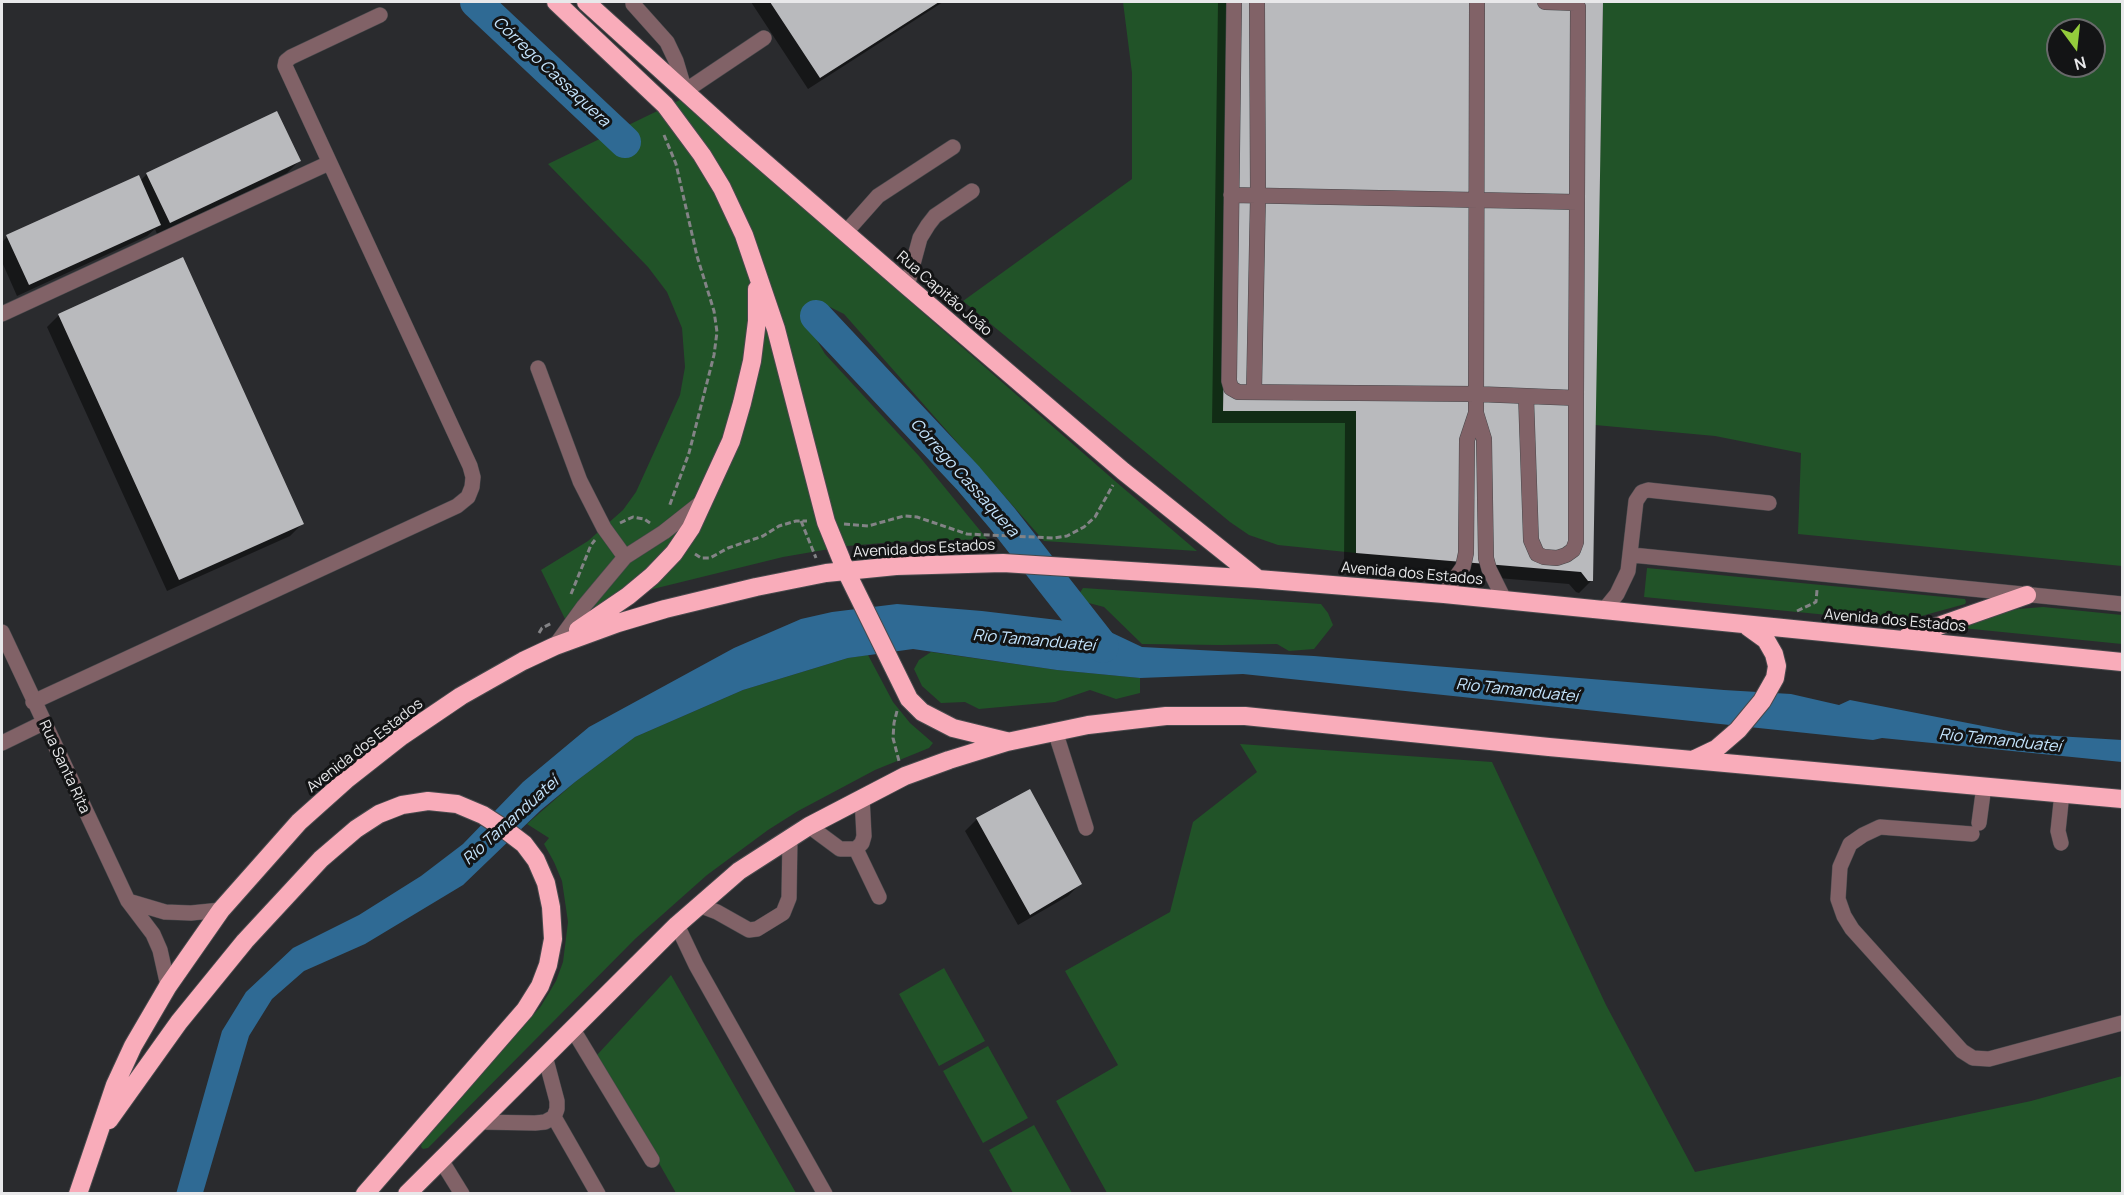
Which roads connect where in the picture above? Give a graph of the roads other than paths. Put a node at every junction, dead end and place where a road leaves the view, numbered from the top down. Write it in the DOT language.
graph roads {
  1 [pos="556,2"];
  2 [pos="586,2"];
  3 [pos="1234,2"];
  4 [pos="1257,2"];
  5 [pos="1477,2"];
  6 [pos="1545,2"];
  7 [pos="633,4"];
  8 [pos="380,15"];
  9 [pos="764,38"];
  10 [pos="684,91"];
  11 [pos="953,147"];
  12 [pos="329,163"];
  13 [pos="972,191"];
  14 [pos="1231,195"];
  15 [pos="1258,196"];
  16 [pos="1476,200"];
  17 [pos="1577,202"];
  18 [pos="846,232"];
  19 [pos="758,272"];
  20 [pos="907,286"];
  21 [pos="2,314"];
  22 [pos="538,368"];
  23 [pos="1254,392"];
  24 [pos="1476,394"];
  25 [pos="1526,396"];
  26 [pos="1576,398"];
  27 [pos="1476,413"];
  28 [pos="704,500"];
  29 [pos="1769,503"];
  30 [pos="1632,555"];
  31 [pos="625,557"];
  32 [pos="846,571"];
  33 [pos="1258,579"];
  34 [pos="1444,594"];
  35 [pos="2027,595"];
  36 [pos="1505,601"];
  37 [pos="2122,604"];
  38 [pos="1604,610"];
  39 [pos="1746,626"];
  40 [pos="2,632"];
  41 [pos="1900,639"];
  42 [pos="555,646"];
  43 [pos="2122,662"];
  44 [pos="33,702"];
  45 [pos="43,723"];
  46 [pos="1055,731"];
  47 [pos="2,742"];
  48 [pos="1007,742"];
  49 [pos="1694,760"];
  50 [pos="1984,786"];
  51 [pos="2062,793"];
  52 [pos="862,797"];
  53 [pos="2122,799"];
  54 [pos="809,826"];
  55 [pos="1086,828"];
  56 [pos="790,837"];
  57 [pos="2061,843"];
  58 [pos="856,849"];
  59 [pos="879,897"];
  60 [pos="128,901"];
  61 [pos="699,905"];
  62 [pos="222,910"];
  63 [pos="677,925"];
  64 [pos="168,986"];
  65 [pos="2122,1023"];
  66 [pos="573,1028"];
  67 [pos="545,1056"];
  68 [pos="554,1117"];
  69 [pos="479,1122"];
  70 [pos="96,1138"];
  71 [pos="441,1160"];
  72 [pos="651,1160"];
  73 [pos="78,1194"];
  74 [pos="365,1194"];
  75 [pos="407,1194"];
  76 [pos="462,1194"];
  77 [pos="598,1194"];
  78 [pos="825,1194"];
  1 -- 19 [label="highway"];
  2 -- 10 [label="highway, Rua Capitão João"];
  3 -- 14 [label="street"];
  4 -- 15 [label="street"];
  5 -- 16 [label="street"];
  6 -- 17 [label="street"];
  7 -- 10 [label="street"];
  8 -- 12 [label="street"];
  9 -- 10 [label="street"];
  10 -- 18 [label="highway, Rua Capitão João"];
  11 -- 18 [label="street"];
  12 -- 21 [label="street"];
  12 -- 44 [label="street"];
  13 -- 20 [label="street"];
  14 -- 15 [label="street"];
  14 -- 23 [label="street"];
  15 -- 16 [label="street"];
  15 -- 23 [label="street"];
  16 -- 17 [label="street"];
  16 -- 24 [label="street"];
  17 -- 26 [label="street"];
  18 -- 20 [label="highway, Rua Capitão João"];
  19 -- 28 [label="highway"];
  19 -- 32 [label="highway"];
  20 -- 33 [label="highway, Rua Capitão João"];
  22 -- 31 [label="street"];
  23 -- 24 [label="street"];
  24 -- 25 [label="street"];
  24 -- 27 [label="street"];
  25 -- 26 [label="street"];
  25 -- 26 [label="street"];
  27 -- 34 [label="street"];
  27 -- 36 [label="street"];
  28 -- 31 [label="street"];
  28 -- 42 [label="highway"];
  29 -- 30 [label="street"];
  30 -- 35 [label="street"];
  30 -- 38 [label="street"];
  31 -- 42 [label="street"];
  32 -- 33 [label="highway, Avenida dos Estados"];
  32 -- 42 [label="highway, Avenida dos Estados"];
  32 -- 48 [label="highway"];
  33 -- 34 [label="highway, Avenida dos Estados"];
  34 -- 36 [label="highway, Avenida dos Estados"];
  35 -- 37 [label="street"];
  35 -- 41 [label="highway"];
  36 -- 38 [label="highway, Avenida dos Estados"];
  38 -- 39 [label="highway, Avenida dos Estados"];
  39 -- 41 [label="highway, Avenida dos Estados"];
  39 -- 49 [label="highway"];
  40 -- 44 [label="street, Rua Santa Rita"];
  41 -- 43 [label="highway, Avenida dos Estados"];
  42 -- 62 [label="highway, Avenida dos Estados"];
  44 -- 45 [label="street, Rua Santa Rita"];
  45 -- 47 [label="street"];
  45 -- 60 [label="street, Rua Santa Rita"];
  46 -- 48 [label="highway"];
  46 -- 49 [label="highway"];
  46 -- 55 [label="street"];
  48 -- 52 [label="highway"];
  49 -- 50 [label="highway"];
  50 -- 51 [label="highway"];
  50 -- 65 [label="street"];
  51 -- 53 [label="highway"];
  51 -- 57 [label="street"];
  52 -- 54 [label="highway"];
  52 -- 58 [label="street"];
  54 -- 56 [label="highway"];
  54 -- 58 [label="street"];
  56 -- 61 [label="highway"];
  56 -- 61 [label="street"];
  58 -- 59 [label="street"];
  60 -- 62 [label="street"];
  60 -- 64 [label="street, Rua Santa Rita"];
  61 -- 63 [label="highway"];
  62 -- 64 [label="highway, Avenida dos Estados"];
  63 -- 66 [label="highway"];
  63 -- 78 [label="street"];
  64 -- 70 [label="highway, Avenida dos Estados"];
  66 -- 67 [label="highway"];
  66 -- 72 [label="street"];
  67 -- 68 [label="street"];
  67 -- 69 [label="highway"];
  68 -- 69 [label="street"];
  68 -- 77 [label="street"];
  69 -- 71 [label="highway"];
  70 -- 73 [label="highway, Avenida dos Estados"];
  70 -- 74 [label="highway"];
  71 -- 75 [label="highway"];
  71 -- 76 [label="street"];
}
